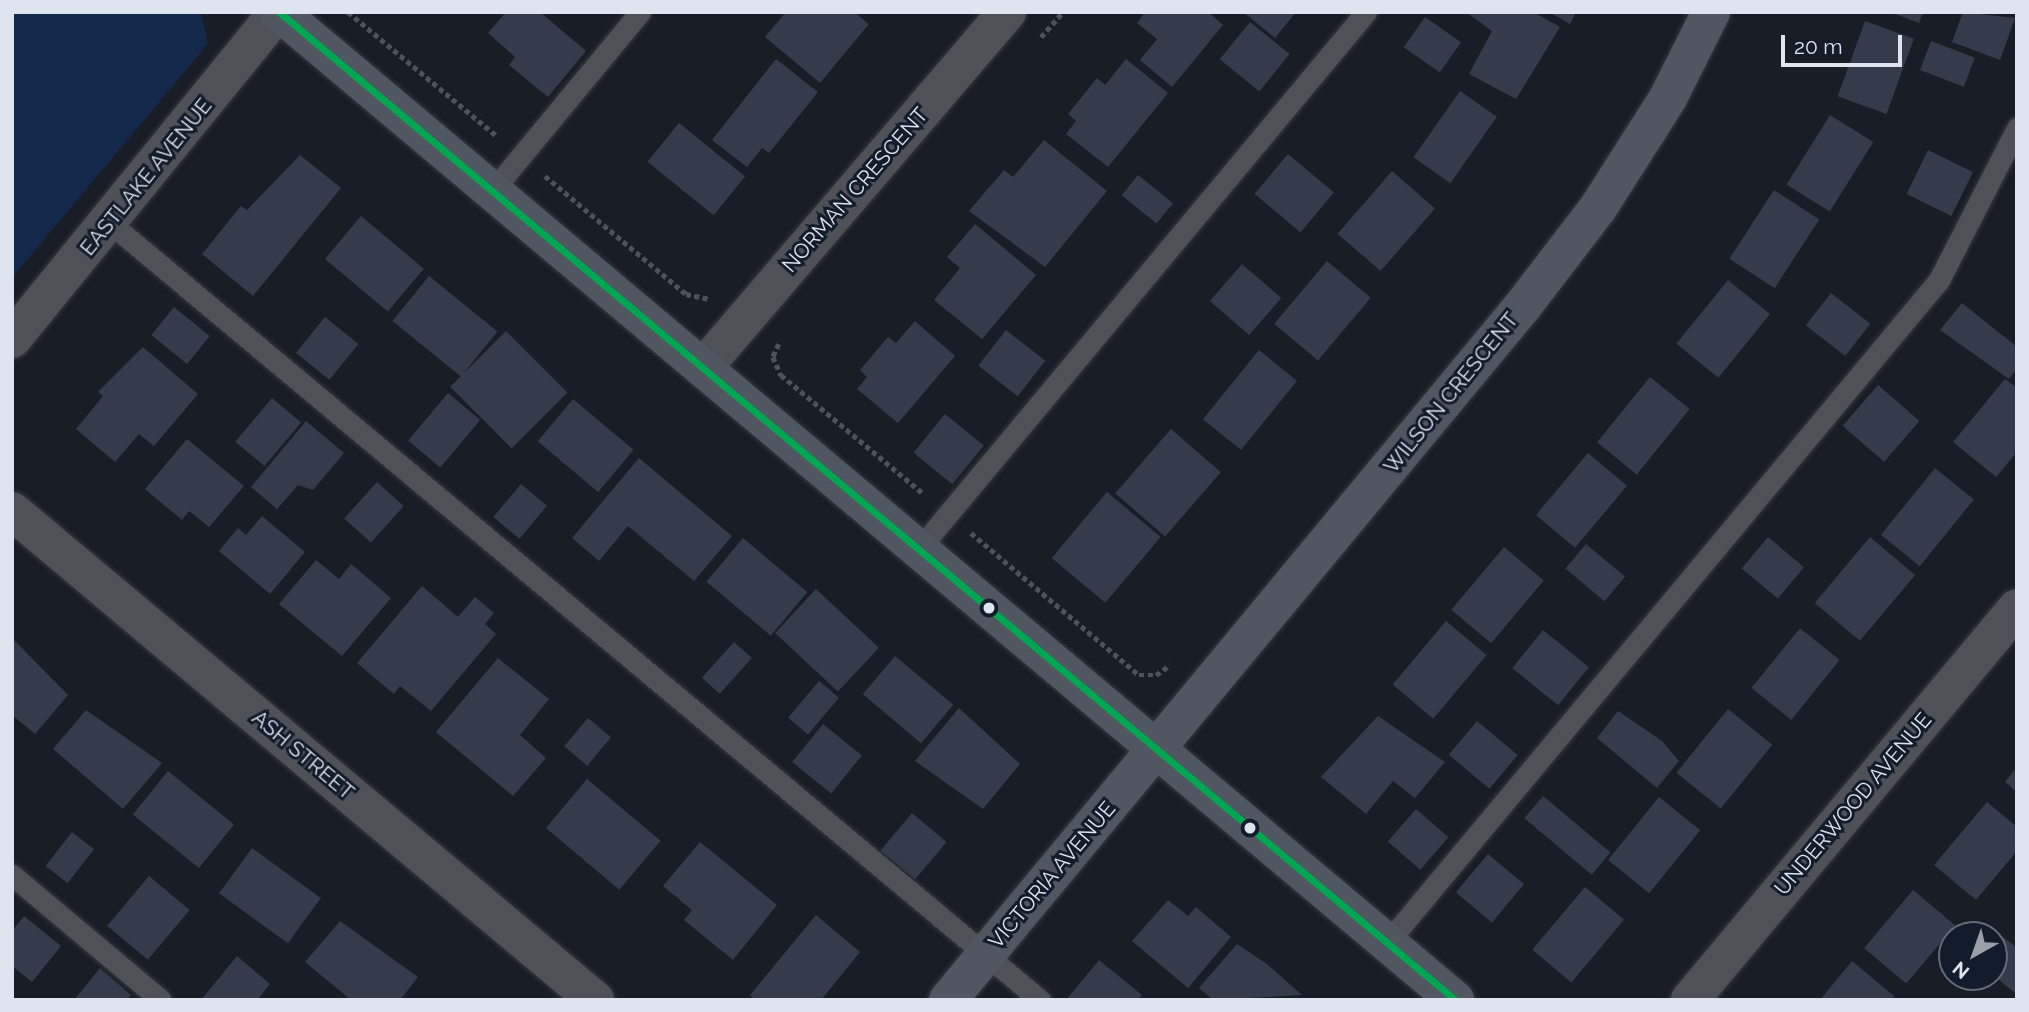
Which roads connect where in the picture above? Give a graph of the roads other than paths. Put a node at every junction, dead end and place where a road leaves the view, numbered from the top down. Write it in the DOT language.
graph roads {
  1 [pos="279,12"];
  2 [pos="640,12"];
  3 [pos="1007,12"];
  4 [pos="1366,12"];
  5 [pos="1712,12"];
  6 [pos="2017,128"];
  7 [pos="492,191"];
  8 [pos="110,223"];
  9 [pos="12,339"];
  10 [pos="703,368"];
  11 [pos="12,511"];
  12 [pos="918,550"];
  13 [pos="2017,608"];
  14 [pos="1157,751"];
  15 [pos="12,875"];
  16 [pos="1387,943"];
  17 [pos="986,954"];
  18 [pos="162,1000"];
  19 [pos="595,1000"];
  20 [pos="947,1000"];
  21 [pos="1040,1000"];
  22 [pos="1455,1000"];
  23 [pos="1690,1000"];
  1 -- 7 [label="street"];
  1 -- 8 [label="street, EASTLAKE AVENUE"];
  2 -- 7 [label="lane"];
  3 -- 10 [label="street, NORMAN CRESCENT"];
  4 -- 12 [label="lane"];
  5 -- 14 [label="street, WILSON CRESCENT"];
  6 -- 16 [label="lane"];
  7 -- 10 [label="street"];
  8 -- 9 [label="street, EASTLAKE AVENUE"];
  8 -- 17 [label="lane"];
  10 -- 12 [label="street"];
  11 -- 19 [label="street, ASH STREET"];
  12 -- 14 [label="street"];
  13 -- 23 [label="street, UNDERWOOD AVENUE"];
  14 -- 16 [label="street"];
  14 -- 17 [label="street, VICTORIA AVENUE"];
  15 -- 18 [label="lane"];
  16 -- 22 [label="street"];
  17 -- 20 [label="street, VICTORIA AVENUE"];
  17 -- 21 [label="lane"];
}
